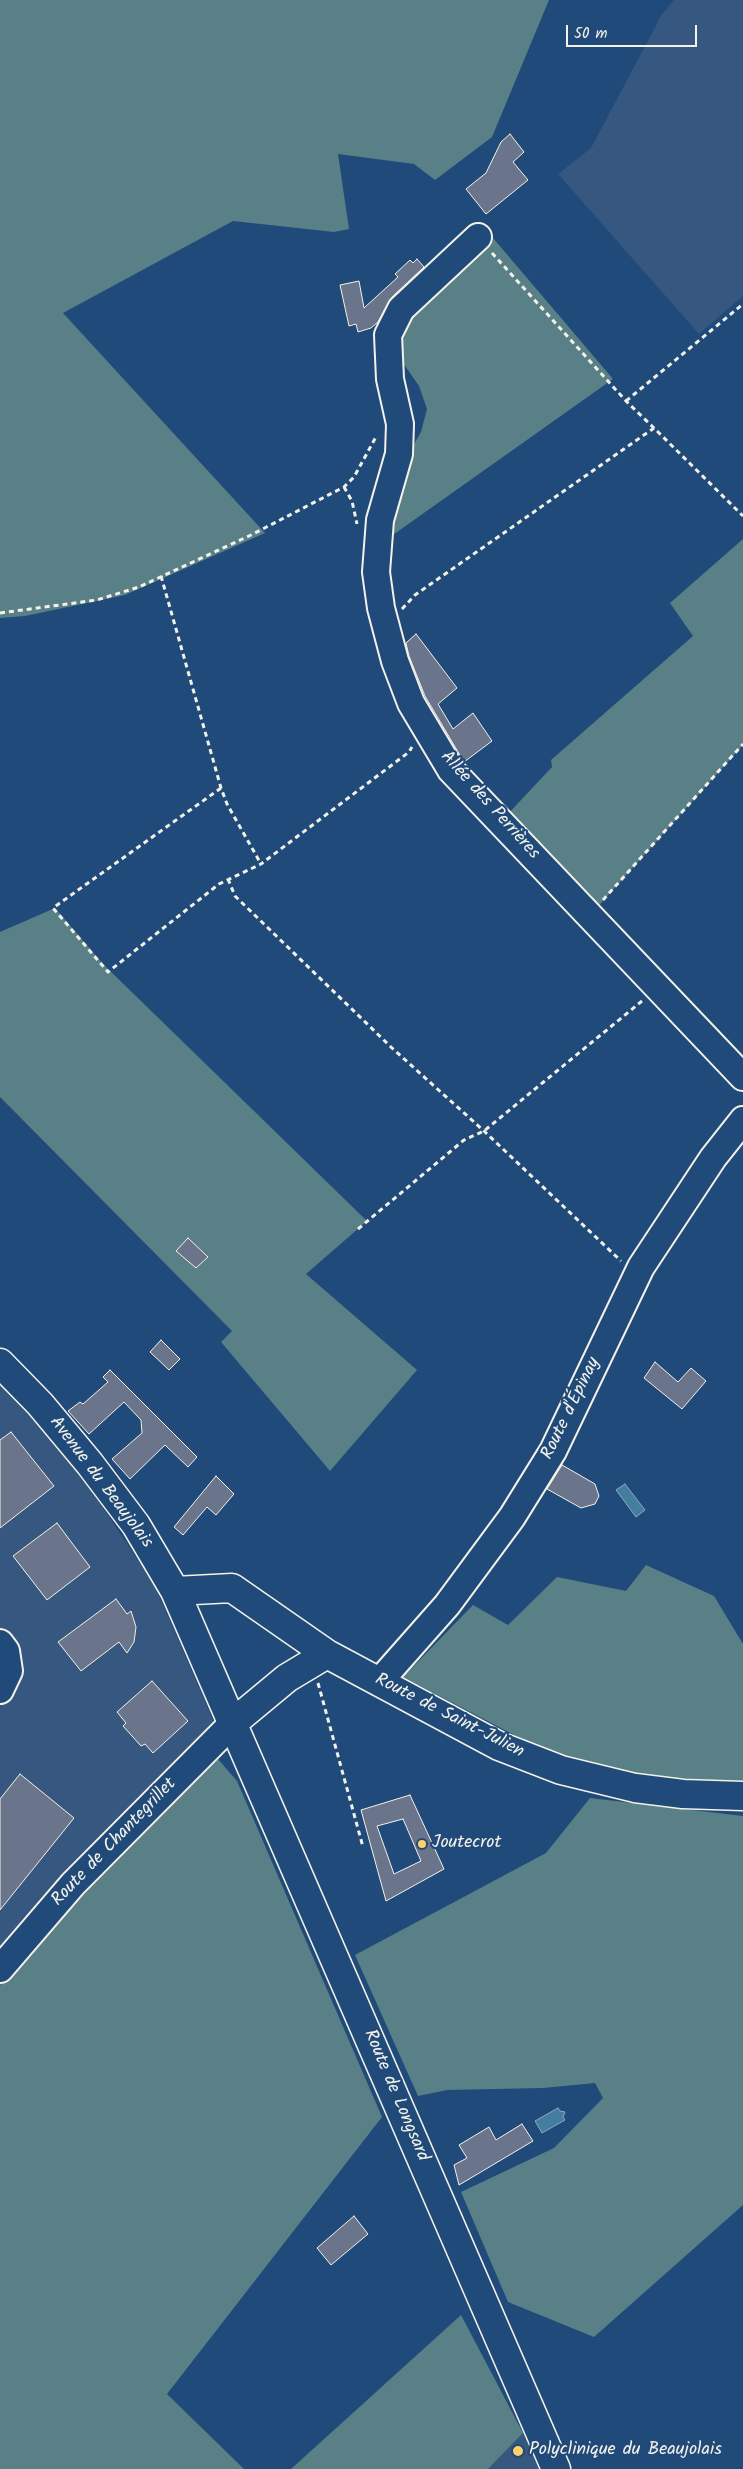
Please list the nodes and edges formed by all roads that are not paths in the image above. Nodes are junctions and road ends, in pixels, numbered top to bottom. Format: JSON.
{"nodes":[{"id":1,"x":478,"y":237,"type":"road end"},
{"id":2,"x":743,"y":1077,"type":"edge"},
{"id":3,"x":743,"y":1120,"type":"edge"},
{"id":4,"x":0,"y":1363,"type":"edge"},
{"id":5,"x":175,"y":1591,"type":"junction"},
{"id":6,"x":0,"y":1643,"type":"edge"},
{"id":7,"x":320,"y":1659,"type":"junction"},
{"id":8,"x":379,"y":1682,"type":"junction"},
{"id":9,"x":0,"y":1690,"type":"edge"},
{"id":10,"x":234,"y":1722,"type":"junction"},
{"id":11,"x":743,"y":1796,"type":"edge"},
{"id":12,"x":0,"y":1969,"type":"edge"},
{"id":13,"x":556,"y":2469,"type":"edge"}],
"edges":[{"from":1,"to":2,"type":"street","name":"Allée des Perrières"},
{"from":3,"to":8,"type":"street","name":"Route d'Épinay"},
{"from":4,"to":5,"type":"main road","name":"Avenue du Beaujolais"},
{"from":5,"to":7,"type":"main road","name":"Route de Saint-Julien"},
{"from":5,"to":10,"type":"main road","name":"Avenue du Beaujolais"},
{"from":6,"to":9,"type":"street"},
{"from":7,"to":8,"type":"main road","name":"Route de Saint-Julien"},
{"from":7,"to":10,"type":"main road"},
{"from":8,"to":11,"type":"main road","name":"Route de Saint-Julien"},
{"from":10,"to":12,"type":"street","name":"Route de Chantegrillet"},
{"from":10,"to":13,"type":"main road","name":"Route de Longsard"}]}
